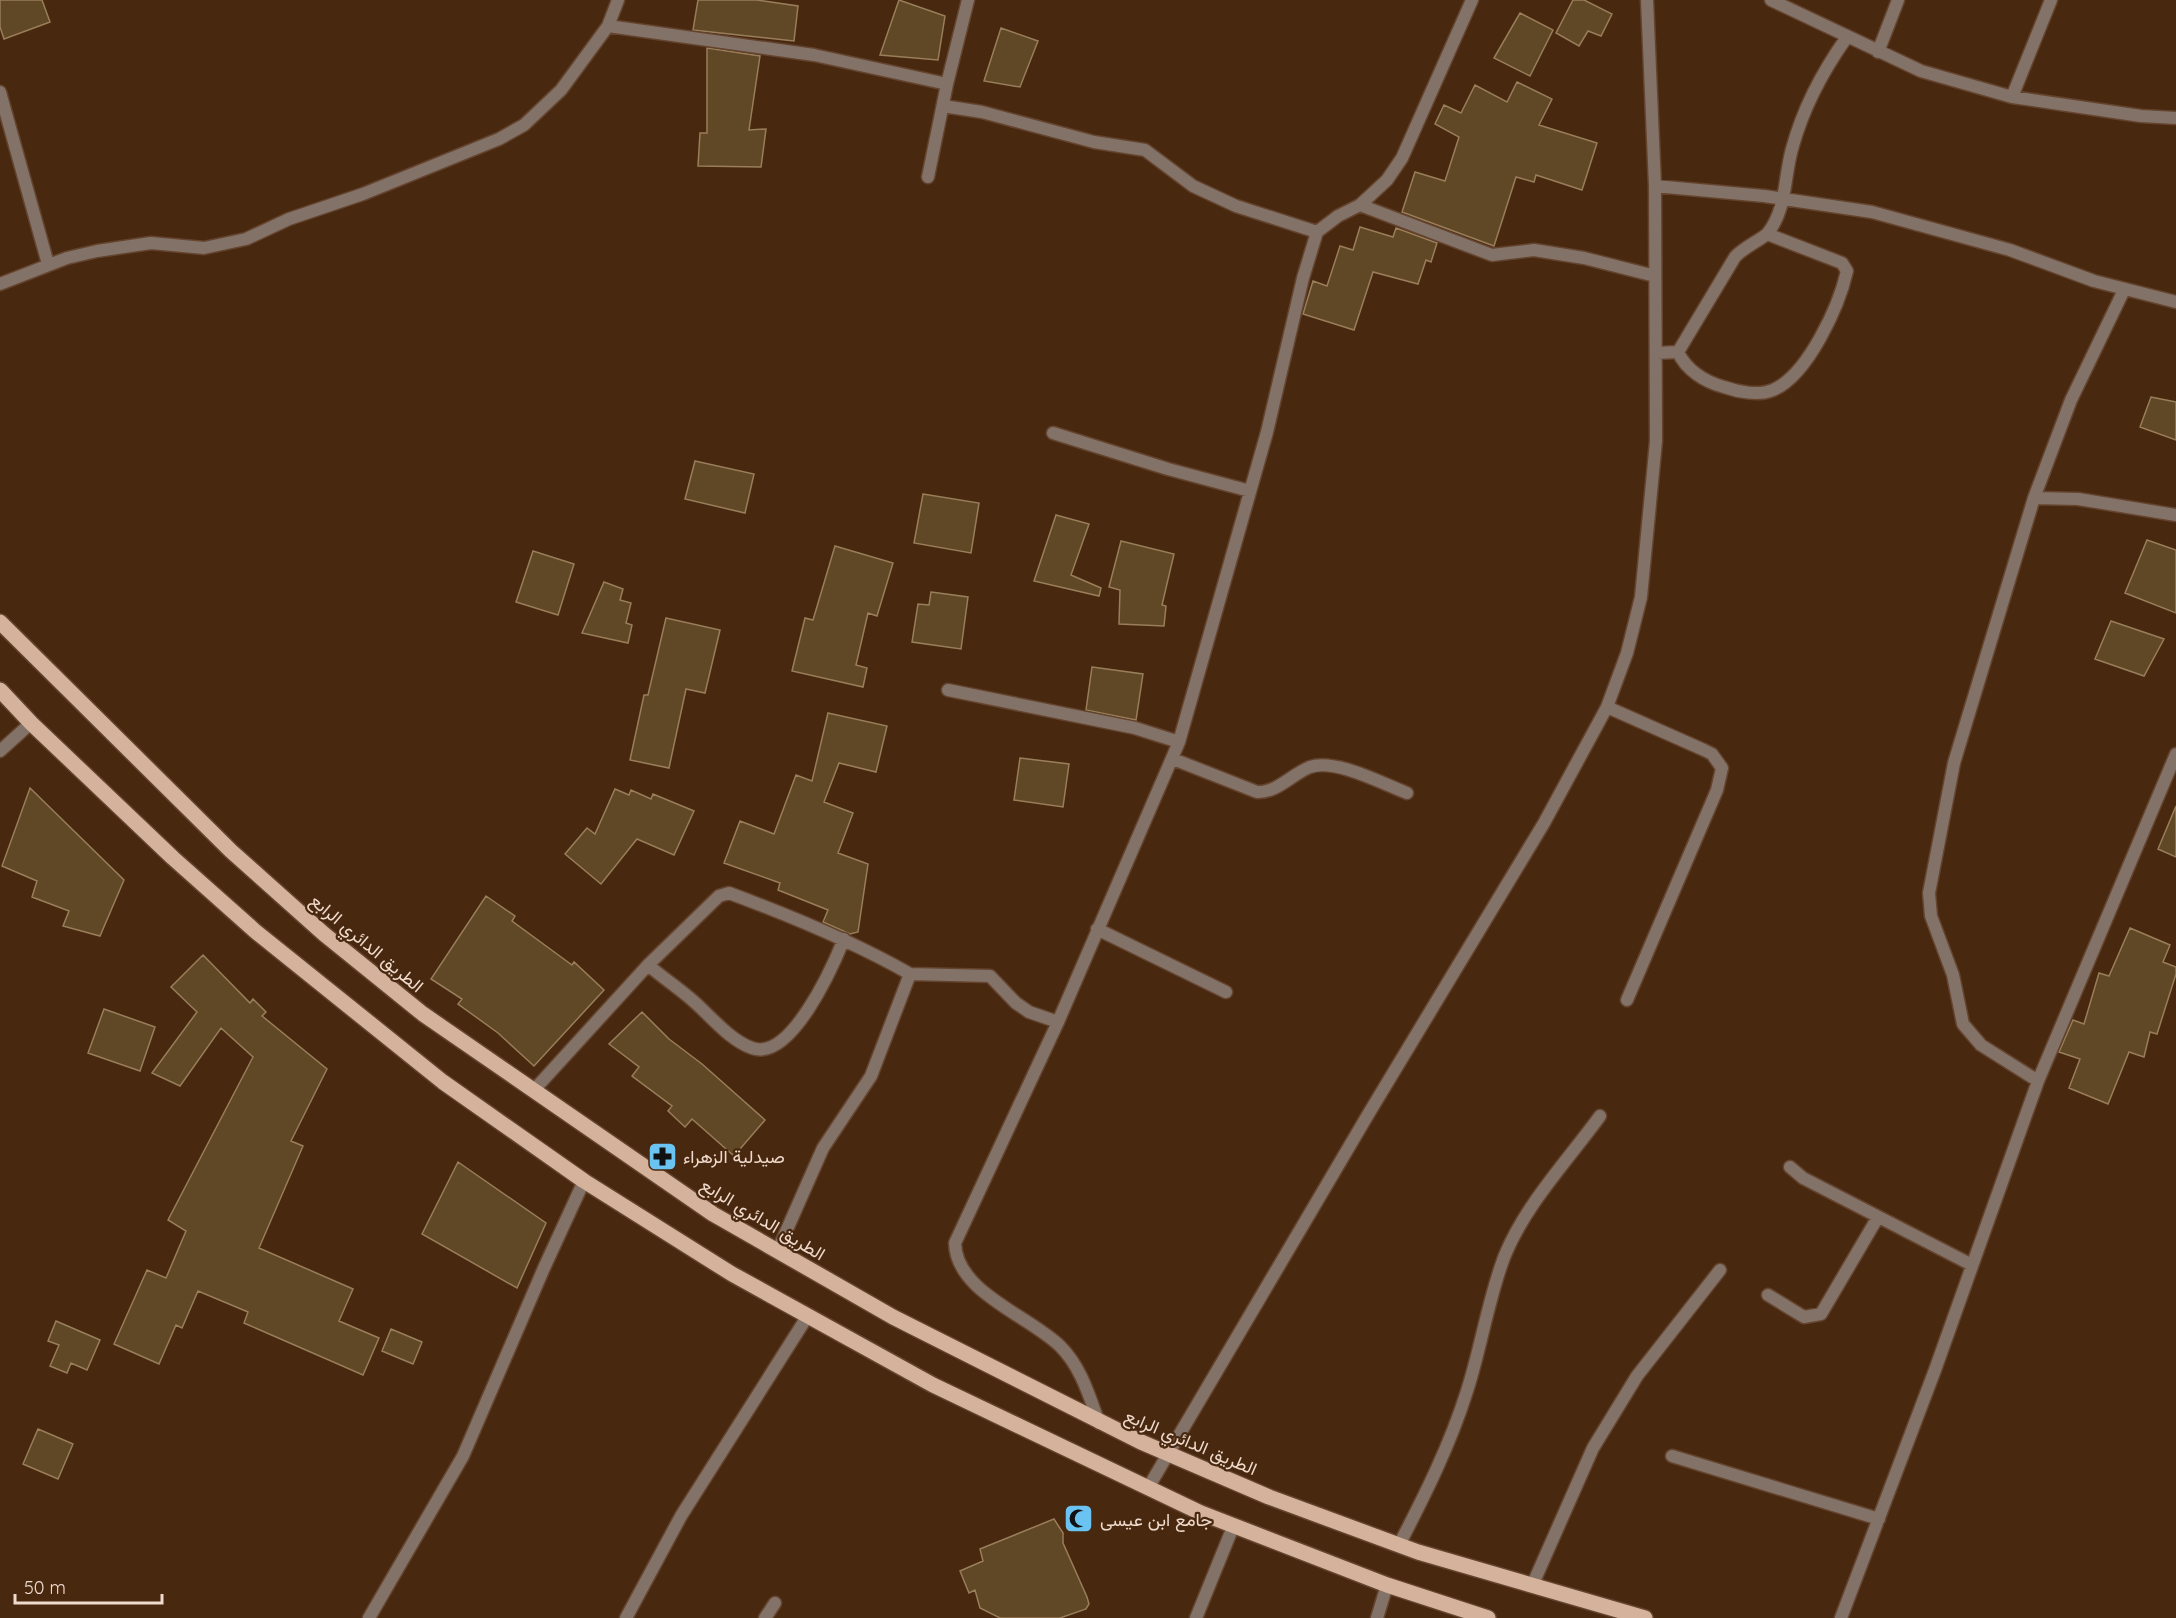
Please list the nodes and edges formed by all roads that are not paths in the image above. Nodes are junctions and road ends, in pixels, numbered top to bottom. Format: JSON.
{"nodes":[{"id":1,"x":618,"y":0,"type":"edge"},
{"id":2,"x":968,"y":0,"type":"edge"},
{"id":3,"x":1472,"y":0,"type":"edge"},
{"id":4,"x":1647,"y":0,"type":"edge"},
{"id":5,"x":1771,"y":0,"type":"edge"},
{"id":6,"x":1898,"y":0,"type":"edge"},
{"id":7,"x":2051,"y":0,"type":"edge"},
{"id":8,"x":608,"y":26,"type":"junction"},
{"id":9,"x":1846,"y":38,"type":"junction"},
{"id":10,"x":1878,"y":52,"type":"junction"},
{"id":11,"x":947,"y":84,"type":"junction"},
{"id":12,"x":0,"y":92,"type":"edge"},
{"id":13,"x":2012,"y":97,"type":"junction"},
{"id":14,"x":943,"y":106,"type":"junction"},
{"id":15,"x":2176,"y":118,"type":"edge"},
{"id":16,"x":928,"y":177,"type":"dead end"},
{"id":17,"x":1655,"y":186,"type":"junction"},
{"id":18,"x":1784,"y":198,"type":"junction"},
{"id":19,"x":1360,"y":205,"type":"junction"},
{"id":20,"x":1317,"y":232,"type":"junction"},
{"id":21,"x":1767,"y":234,"type":"junction"},
{"id":22,"x":48,"y":264,"type":"junction"},
{"id":23,"x":1655,"y":276,"type":"junction"},
{"id":24,"x":0,"y":284,"type":"edge"},
{"id":25,"x":2124,"y":290,"type":"junction"},
{"id":26,"x":2176,"y":302,"type":"edge"},
{"id":27,"x":1678,"y":352,"type":"junction"},
{"id":28,"x":1656,"y":353,"type":"junction"},
{"id":29,"x":1053,"y":433,"type":"dead end"},
{"id":30,"x":1251,"y":491,"type":"junction"},
{"id":31,"x":2034,"y":498,"type":"junction"},
{"id":32,"x":2176,"y":515,"type":"edge"},
{"id":33,"x":2,"y":629,"type":"edge"},
{"id":34,"x":0,"y":690,"type":"edge"},
{"id":35,"x":948,"y":690,"type":"dead end"},
{"id":36,"x":1607,"y":707,"type":"junction"},
{"id":37,"x":31,"y":723,"type":"junction"},
{"id":38,"x":1179,"y":742,"type":"junction"},
{"id":39,"x":0,"y":752,"type":"edge"},
{"id":40,"x":2176,"y":754,"type":"edge"},
{"id":41,"x":1173,"y":759,"type":"junction"},
{"id":42,"x":1407,"y":793,"type":"dead end"},
{"id":43,"x":1097,"y":929,"type":"junction"},
{"id":44,"x":844,"y":939,"type":"junction"},
{"id":45,"x":648,"y":965,"type":"junction"},
{"id":46,"x":910,"y":974,"type":"junction"},
{"id":47,"x":1226,"y":992,"type":"dead end"},
{"id":48,"x":1627,"y":1000,"type":"dead end"},
{"id":49,"x":1058,"y":1022,"type":"junction"},
{"id":50,"x":2038,"y":1082,"type":"junction"},
{"id":51,"x":534,"y":1090,"type":"junction"},
{"id":52,"x":1600,"y":1116,"type":"dead end"},
{"id":53,"x":1790,"y":1167,"type":"dead end"},
{"id":54,"x":584,"y":1181,"type":"junction"},
{"id":55,"x":1878,"y":1217,"type":"junction"},
{"id":56,"x":777,"y":1252,"type":"junction"},
{"id":57,"x":1972,"y":1264,"type":"junction"},
{"id":58,"x":1720,"y":1270,"type":"dead end"},
{"id":59,"x":1768,"y":1295,"type":"dead end"},
{"id":60,"x":807,"y":1317,"type":"junction"},
{"id":61,"x":1099,"y":1423,"type":"junction"},
{"id":62,"x":1170,"y":1454,"type":"junction"},
{"id":63,"x":1671,"y":1456,"type":"dead end"},
{"id":64,"x":1148,"y":1488,"type":"junction"},
{"id":65,"x":1879,"y":1519,"type":"junction"},
{"id":66,"x":1233,"y":1527,"type":"junction"},
{"id":67,"x":1399,"y":1545,"type":"junction"},
{"id":68,"x":1388,"y":1585,"type":"junction"},
{"id":69,"x":1532,"y":1586,"type":"junction"},
{"id":70,"x":775,"y":1603,"type":"dead end"},
{"id":71,"x":369,"y":1618,"type":"edge"},
{"id":72,"x":626,"y":1618,"type":"edge"},
{"id":73,"x":765,"y":1618,"type":"edge"},
{"id":74,"x":1196,"y":1618,"type":"edge"},
{"id":75,"x":1377,"y":1618,"type":"edge"},
{"id":76,"x":1488,"y":1618,"type":"edge"},
{"id":77,"x":1645,"y":1618,"type":"edge"},
{"id":78,"x":1841,"y":1618,"type":"edge"}],
"edges":[{"from":1,"to":8,"type":"street"},
{"from":2,"to":11,"type":"street"},
{"from":3,"to":19,"type":"street"},
{"from":4,"to":17,"type":"street"},
{"from":5,"to":9,"type":"street"},
{"from":6,"to":10,"type":"street"},
{"from":7,"to":13,"type":"street"},
{"from":8,"to":11,"type":"street"},
{"from":8,"to":22,"type":"street"},
{"from":9,"to":10,"type":"street"},
{"from":9,"to":18,"type":"street"},
{"from":10,"to":13,"type":"street"},
{"from":11,"to":14,"type":"street"},
{"from":12,"to":22,"type":"street"},
{"from":13,"to":15,"type":"street"},
{"from":14,"to":16,"type":"street"},
{"from":14,"to":20,"type":"street"},
{"from":17,"to":18,"type":"street"},
{"from":17,"to":23,"type":"street"},
{"from":18,"to":21,"type":"street"},
{"from":18,"to":25,"type":"street"},
{"from":19,"to":20,"type":"street"},
{"from":19,"to":23,"type":"street"},
{"from":20,"to":30,"type":"street"},
{"from":21,"to":27,"type":"street"},
{"from":21,"to":27,"type":"street"},
{"from":22,"to":24,"type":"street"},
{"from":23,"to":28,"type":"street"},
{"from":25,"to":26,"type":"street"},
{"from":25,"to":31,"type":"street"},
{"from":27,"to":28,"type":"street"},
{"from":28,"to":36,"type":"street"},
{"from":29,"to":30,"type":"street"},
{"from":30,"to":38,"type":"street"},
{"from":31,"to":32,"type":"street"},
{"from":31,"to":50,"type":"street"},
{"from":33,"to":51,"type":"main road","name":"الطريق الدائري الرابع"},
{"from":34,"to":37,"type":"main road"},
{"from":35,"to":38,"type":"street"},
{"from":36,"to":48,"type":"street"},
{"from":36,"to":62,"type":"street"},
{"from":37,"to":39,"type":"street"},
{"from":37,"to":54,"type":"main road"},
{"from":38,"to":41,"type":"street"},
{"from":40,"to":50,"type":"street"},
{"from":41,"to":42,"type":"street"},
{"from":41,"to":43,"type":"street"},
{"from":43,"to":47,"type":"street"},
{"from":43,"to":49,"type":"street"},
{"from":44,"to":45,"type":"street"},
{"from":44,"to":45,"type":"street"},
{"from":44,"to":46,"type":"street"},
{"from":45,"to":51,"type":"street"},
{"from":46,"to":49,"type":"street"},
{"from":46,"to":56,"type":"street"},
{"from":49,"to":61,"type":"street"},
{"from":50,"to":57,"type":"street"},
{"from":51,"to":56,"type":"main road","name":"الطريق الدائري الرابع"},
{"from":52,"to":67,"type":"street"},
{"from":53,"to":55,"type":"street"},
{"from":54,"to":60,"type":"main road"},
{"from":54,"to":71,"type":"street"},
{"from":55,"to":57,"type":"street"},
{"from":55,"to":59,"type":"street"},
{"from":56,"to":61,"type":"main road","name":"الطريق الدائري الرابع"},
{"from":57,"to":65,"type":"street"},
{"from":58,"to":69,"type":"street"},
{"from":60,"to":64,"type":"main road"},
{"from":60,"to":72,"type":"street"},
{"from":61,"to":62,"type":"main road","name":"الطريق الدائري الرابع"},
{"from":62,"to":64,"type":"street"},
{"from":62,"to":67,"type":"main road","name":"الطريق الدائري الرابع"},
{"from":63,"to":65,"type":"street"},
{"from":64,"to":66,"type":"main road"},
{"from":65,"to":78,"type":"street"},
{"from":66,"to":68,"type":"main road"},
{"from":66,"to":74,"type":"street"},
{"from":67,"to":69,"type":"main road","name":"الطريق الدائري الرابع"},
{"from":68,"to":75,"type":"street"},
{"from":68,"to":76,"type":"main road"},
{"from":69,"to":77,"type":"main road","name":"الطريق الدائري الرابع"},
{"from":70,"to":73,"type":"street"}]}
